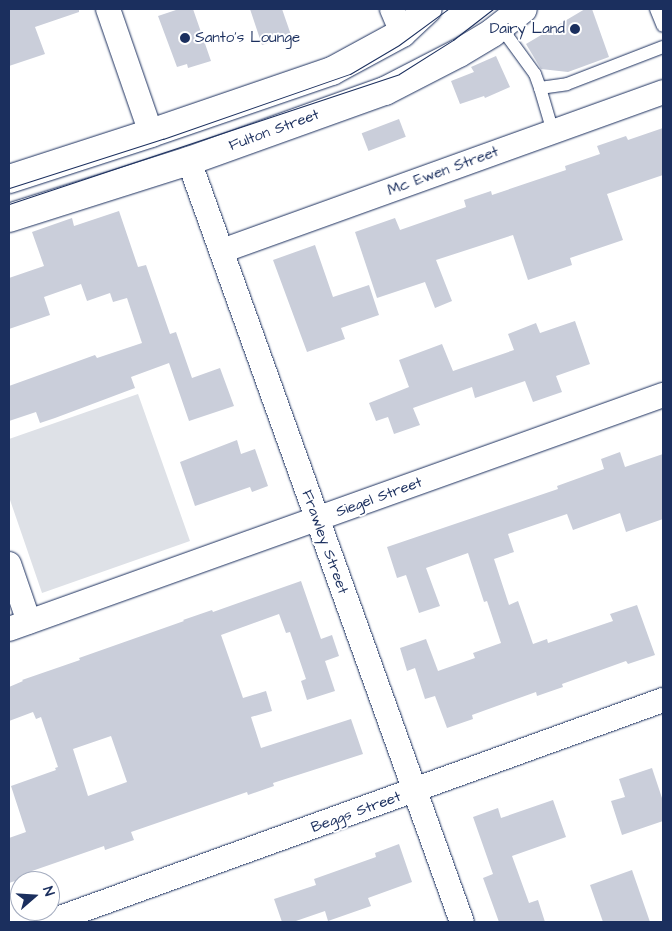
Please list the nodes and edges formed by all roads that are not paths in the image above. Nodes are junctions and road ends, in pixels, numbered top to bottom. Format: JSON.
{"nodes":[{"id":1,"x":108,"y":9,"type":"edge"},
{"id":2,"x":428,"y":9,"type":"edge"},
{"id":3,"x":523,"y":9,"type":"edge"},
{"id":4,"x":656,"y":9,"type":"edge"},
{"id":5,"x":397,"y":21,"type":"edge"},
{"id":6,"x":500,"y":26,"type":"junction"},
{"id":7,"x":663,"y":26,"type":"edge"},
{"id":8,"x":663,"y":47,"type":"edge"},
{"id":9,"x":540,"y":88,"type":"junction"},
{"id":10,"x":663,"y":92,"type":"edge"},
{"id":11,"x":553,"y":132,"type":"junction"},
{"id":12,"x":151,"y":134,"type":"junction"},
{"id":13,"x":188,"y":161,"type":"junction"},
{"id":14,"x":9,"y":179,"type":"edge"},
{"id":15,"x":9,"y":218,"type":"edge"},
{"id":16,"x":222,"y":251,"type":"junction"},
{"id":17,"x":663,"y":395,"type":"edge"},
{"id":18,"x":318,"y":519,"type":"junction"},
{"id":19,"x":9,"y":564,"type":"edge"},
{"id":20,"x":19,"y":625,"type":"edge"},
{"id":21,"x":663,"y":700,"type":"edge"},
{"id":22,"x":414,"y":791,"type":"junction"},
{"id":23,"x":49,"y":922,"type":"edge"},
{"id":24,"x":462,"y":922,"type":"edge"}],
"edges":[{"from":1,"to":12,"type":"street"},
{"from":2,"to":5,"type":"main road"},
{"from":3,"to":6,"type":"main road","name":"Fulton Street"},
{"from":4,"to":7,"type":"lane"},
{"from":5,"to":12,"type":"main road"},
{"from":6,"to":9,"type":"lane"},
{"from":6,"to":13,"type":"main road","name":"Fulton Street"},
{"from":8,"to":9,"type":"lane"},
{"from":9,"to":11,"type":"lane"},
{"from":10,"to":11,"type":"street","name":"Mc Ewen Street"},
{"from":11,"to":16,"type":"street","name":"Mc Ewen Street"},
{"from":12,"to":14,"type":"main road"},
{"from":13,"to":15,"type":"main road","name":"Fulton Street"},
{"from":13,"to":16,"type":"street","name":"Frawley Street"},
{"from":16,"to":18,"type":"street","name":"Frawley Street"},
{"from":17,"to":18,"type":"street","name":"Siegel Street"},
{"from":18,"to":20,"type":"street","name":"Siegel Street"},
{"from":18,"to":22,"type":"street","name":"Frawley Street"},
{"from":19,"to":20,"type":"street"},
{"from":21,"to":22,"type":"street","name":"Beggs Street"},
{"from":22,"to":23,"type":"street","name":"Beggs Street"},
{"from":22,"to":24,"type":"street","name":"Frawley Street"}]}
